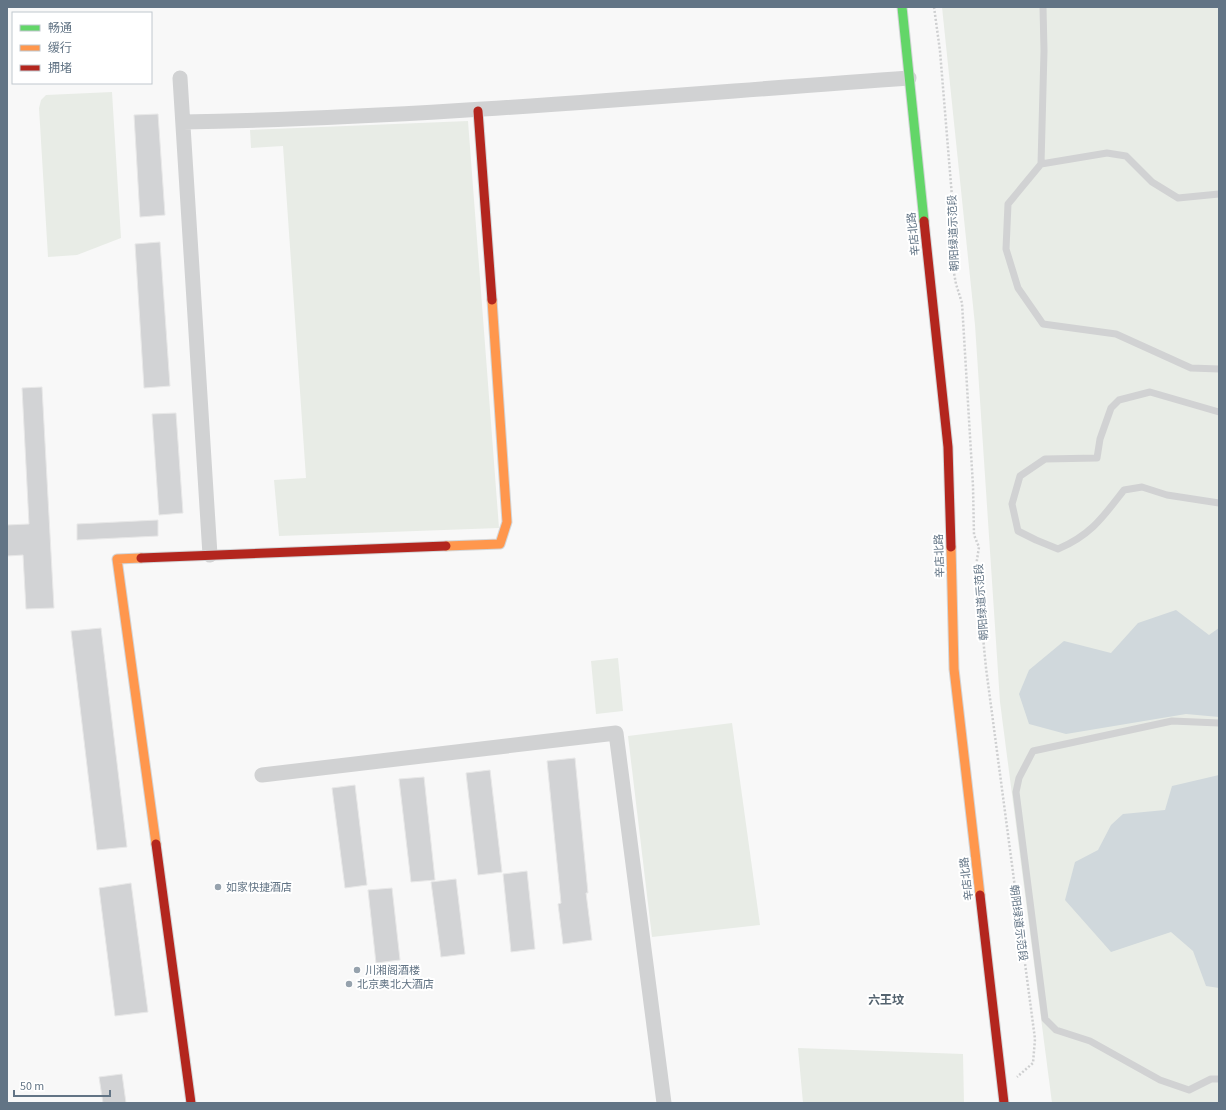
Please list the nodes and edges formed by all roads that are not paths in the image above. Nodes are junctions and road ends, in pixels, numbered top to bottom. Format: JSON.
{"nodes":[{"id":1,"x":902,"y":7,"type":"edge"},
{"id":2,"x":1043,"y":7,"type":"edge"},
{"id":3,"x":180,"y":78,"type":"dead end"},
{"id":4,"x":909,"y":78,"type":"junction"},
{"id":5,"x":478,"y":111,"type":"junction"},
{"id":6,"x":183,"y":122,"type":"junction"},
{"id":7,"x":1041,"y":164,"type":"junction"},
{"id":8,"x":1219,"y":194,"type":"edge"},
{"id":9,"x":1219,"y":369,"type":"edge"},
{"id":10,"x":1219,"y":412,"type":"edge"},
{"id":11,"x":1219,"y":503,"type":"edge"},
{"id":12,"x":210,"y":555,"type":"junction"},
{"id":13,"x":1219,"y":723,"type":"edge"},
{"id":14,"x":262,"y":775,"type":"dead end"},
{"id":15,"x":1219,"y":1079,"type":"edge"},
{"id":16,"x":191,"y":1103,"type":"edge"},
{"id":17,"x":664,"y":1103,"type":"edge"},
{"id":18,"x":1004,"y":1103,"type":"edge"}],
"edges":[{"from":1,"to":4,"type":"street","name":"辛店北路"},
{"from":2,"to":7,"type":"lane"},
{"from":3,"to":6,"type":"street"},
{"from":4,"to":5,"type":"street"},
{"from":4,"to":18,"type":"street","name":"辛店北路"},
{"from":5,"to":6,"type":"street"},
{"from":5,"to":12,"type":"street"},
{"from":6,"to":12,"type":"street"},
{"from":7,"to":8,"type":"lane"},
{"from":7,"to":9,"type":"lane"},
{"from":10,"to":11,"type":"lane"},
{"from":12,"to":16,"type":"street"},
{"from":13,"to":15,"type":"lane"},
{"from":14,"to":17,"type":"street"}]}
